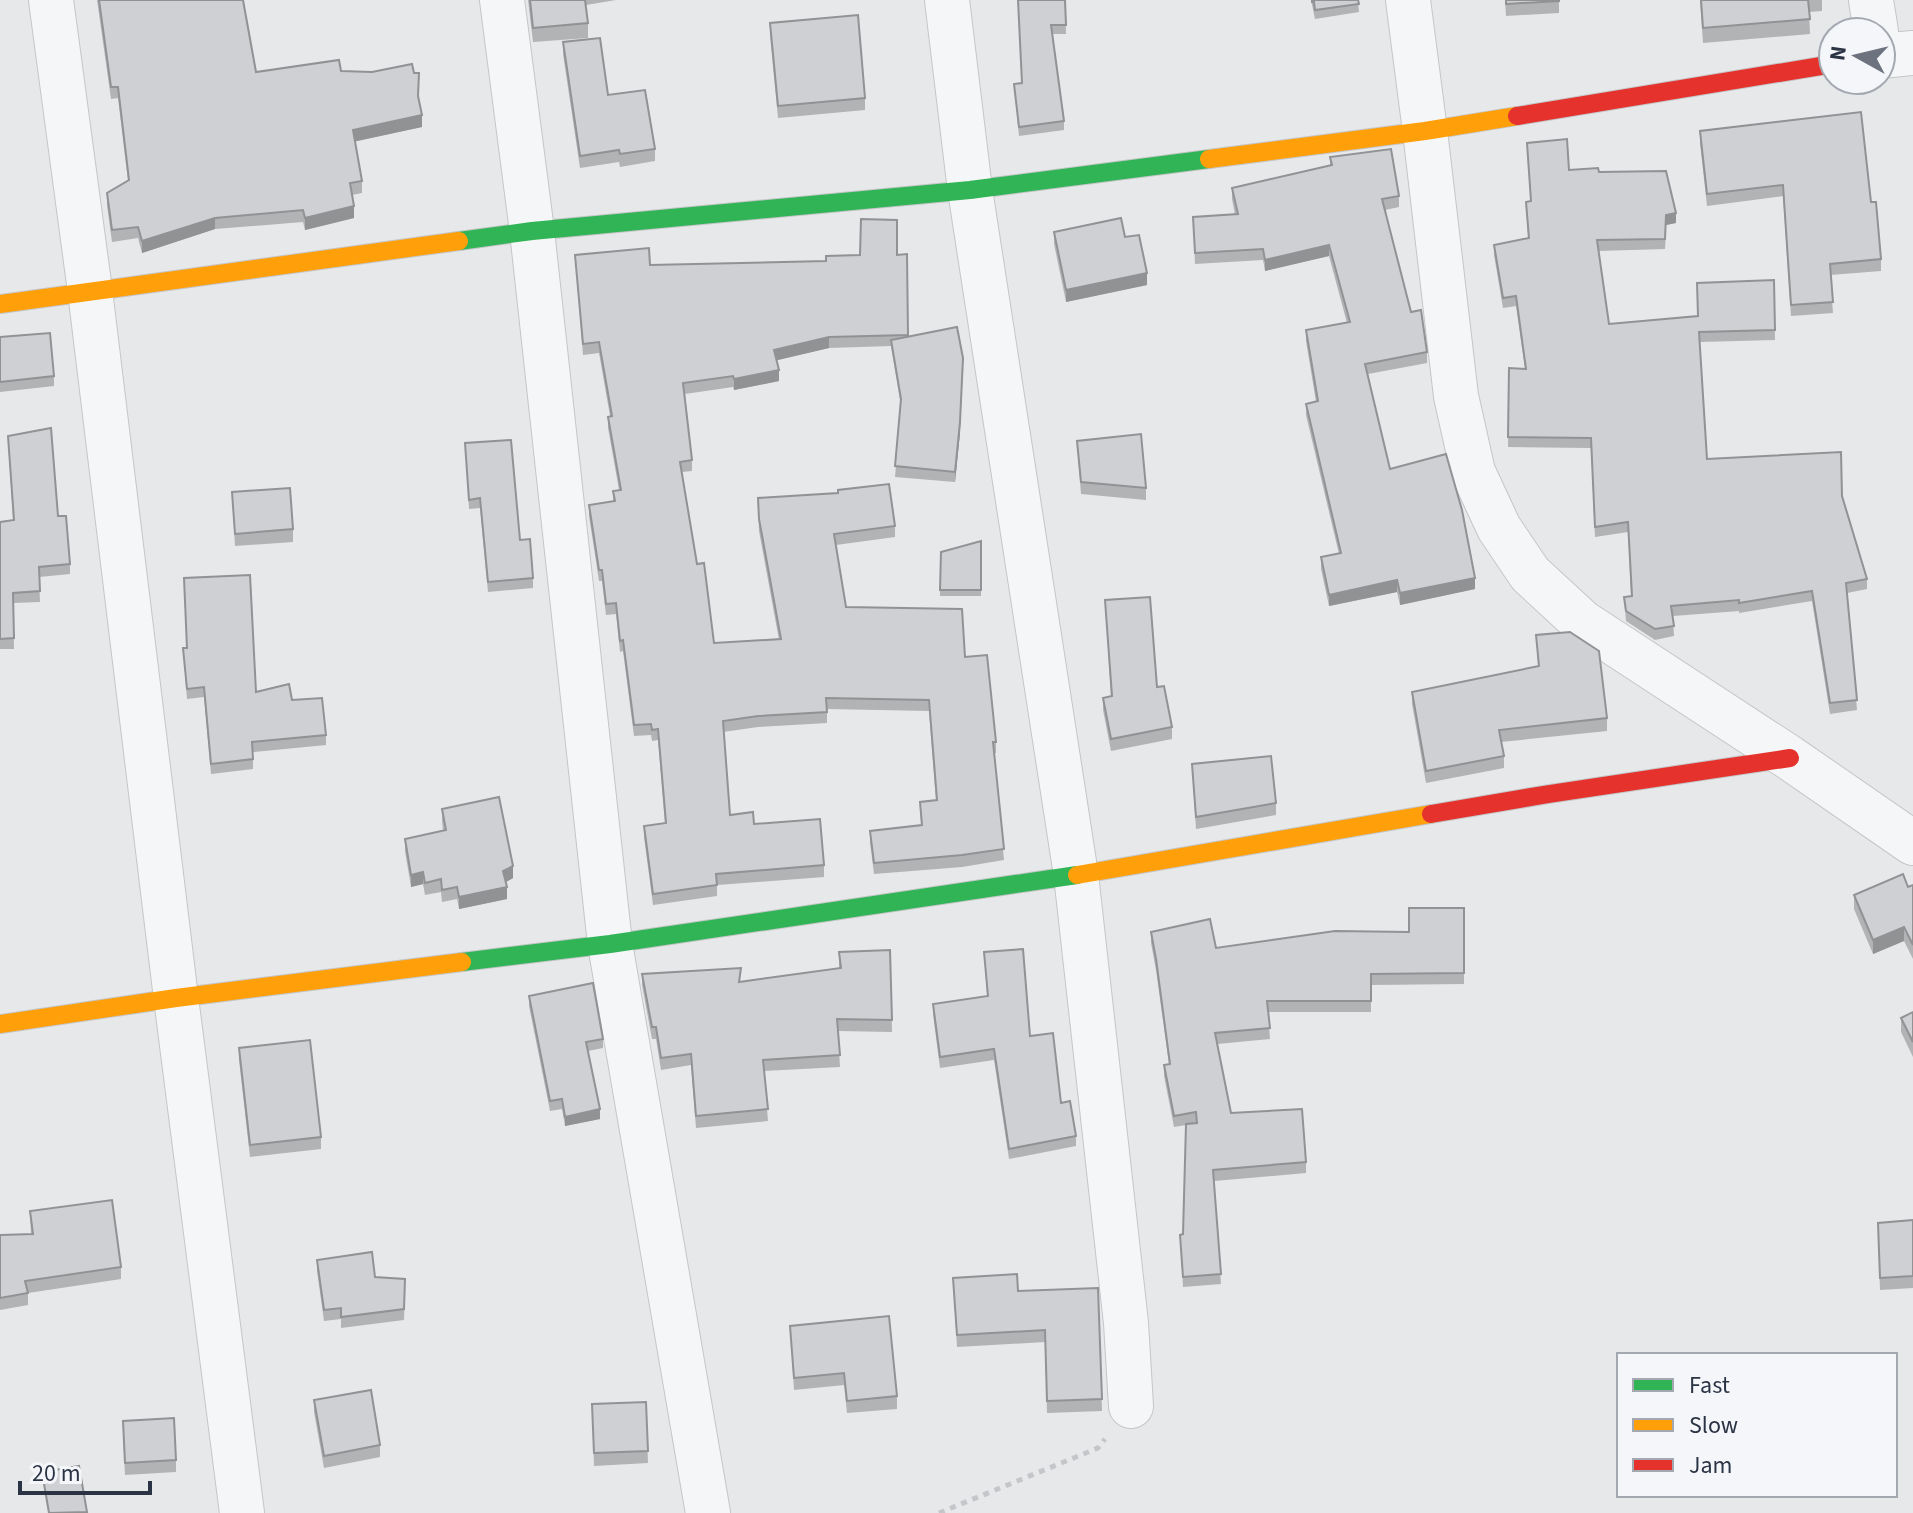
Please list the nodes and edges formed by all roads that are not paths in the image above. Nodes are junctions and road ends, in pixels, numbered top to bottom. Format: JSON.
{"nodes":[{"id":1,"x":51,"y":0,"type":"edge"},
{"id":2,"x":502,"y":0,"type":"edge"},
{"id":3,"x":947,"y":0,"type":"edge"},
{"id":4,"x":1408,"y":0,"type":"edge"},
{"id":5,"x":1817,"y":67,"type":"edge"},
{"id":6,"x":1425,"y":131,"type":"junction"},
{"id":7,"x":970,"y":190,"type":"junction"},
{"id":8,"x":532,"y":231,"type":"junction"},
{"id":9,"x":90,"y":291,"type":"junction"},
{"id":10,"x":0,"y":304,"type":"edge"},
{"id":11,"x":1790,"y":758,"type":"junction"},
{"id":12,"x":1913,"y":843,"type":"edge"},
{"id":13,"x":1076,"y":875,"type":"junction"},
{"id":14,"x":610,"y":944,"type":"junction"},
{"id":15,"x":176,"y":998,"type":"junction"},
{"id":16,"x":0,"y":1024,"type":"edge"},
{"id":17,"x":1131,"y":1406,"type":"road end"},
{"id":18,"x":242,"y":1513,"type":"edge"},
{"id":19,"x":708,"y":1513,"type":"edge"}],
"edges":[{"from":1,"to":9,"type":"street"},
{"from":2,"to":8,"type":"street"},
{"from":3,"to":7,"type":"street"},
{"from":4,"to":6,"type":"street"},
{"from":5,"to":6,"type":"street"},
{"from":6,"to":7,"type":"street"},
{"from":6,"to":11,"type":"street"},
{"from":7,"to":8,"type":"street"},
{"from":7,"to":13,"type":"street"},
{"from":8,"to":9,"type":"street"},
{"from":8,"to":14,"type":"street"},
{"from":9,"to":10,"type":"street"},
{"from":9,"to":15,"type":"street"},
{"from":11,"to":12,"type":"street"},
{"from":11,"to":13,"type":"street"},
{"from":13,"to":14,"type":"street"},
{"from":13,"to":17,"type":"street"},
{"from":14,"to":15,"type":"street"},
{"from":14,"to":19,"type":"street"},
{"from":15,"to":16,"type":"street"},
{"from":15,"to":18,"type":"street"}]}
